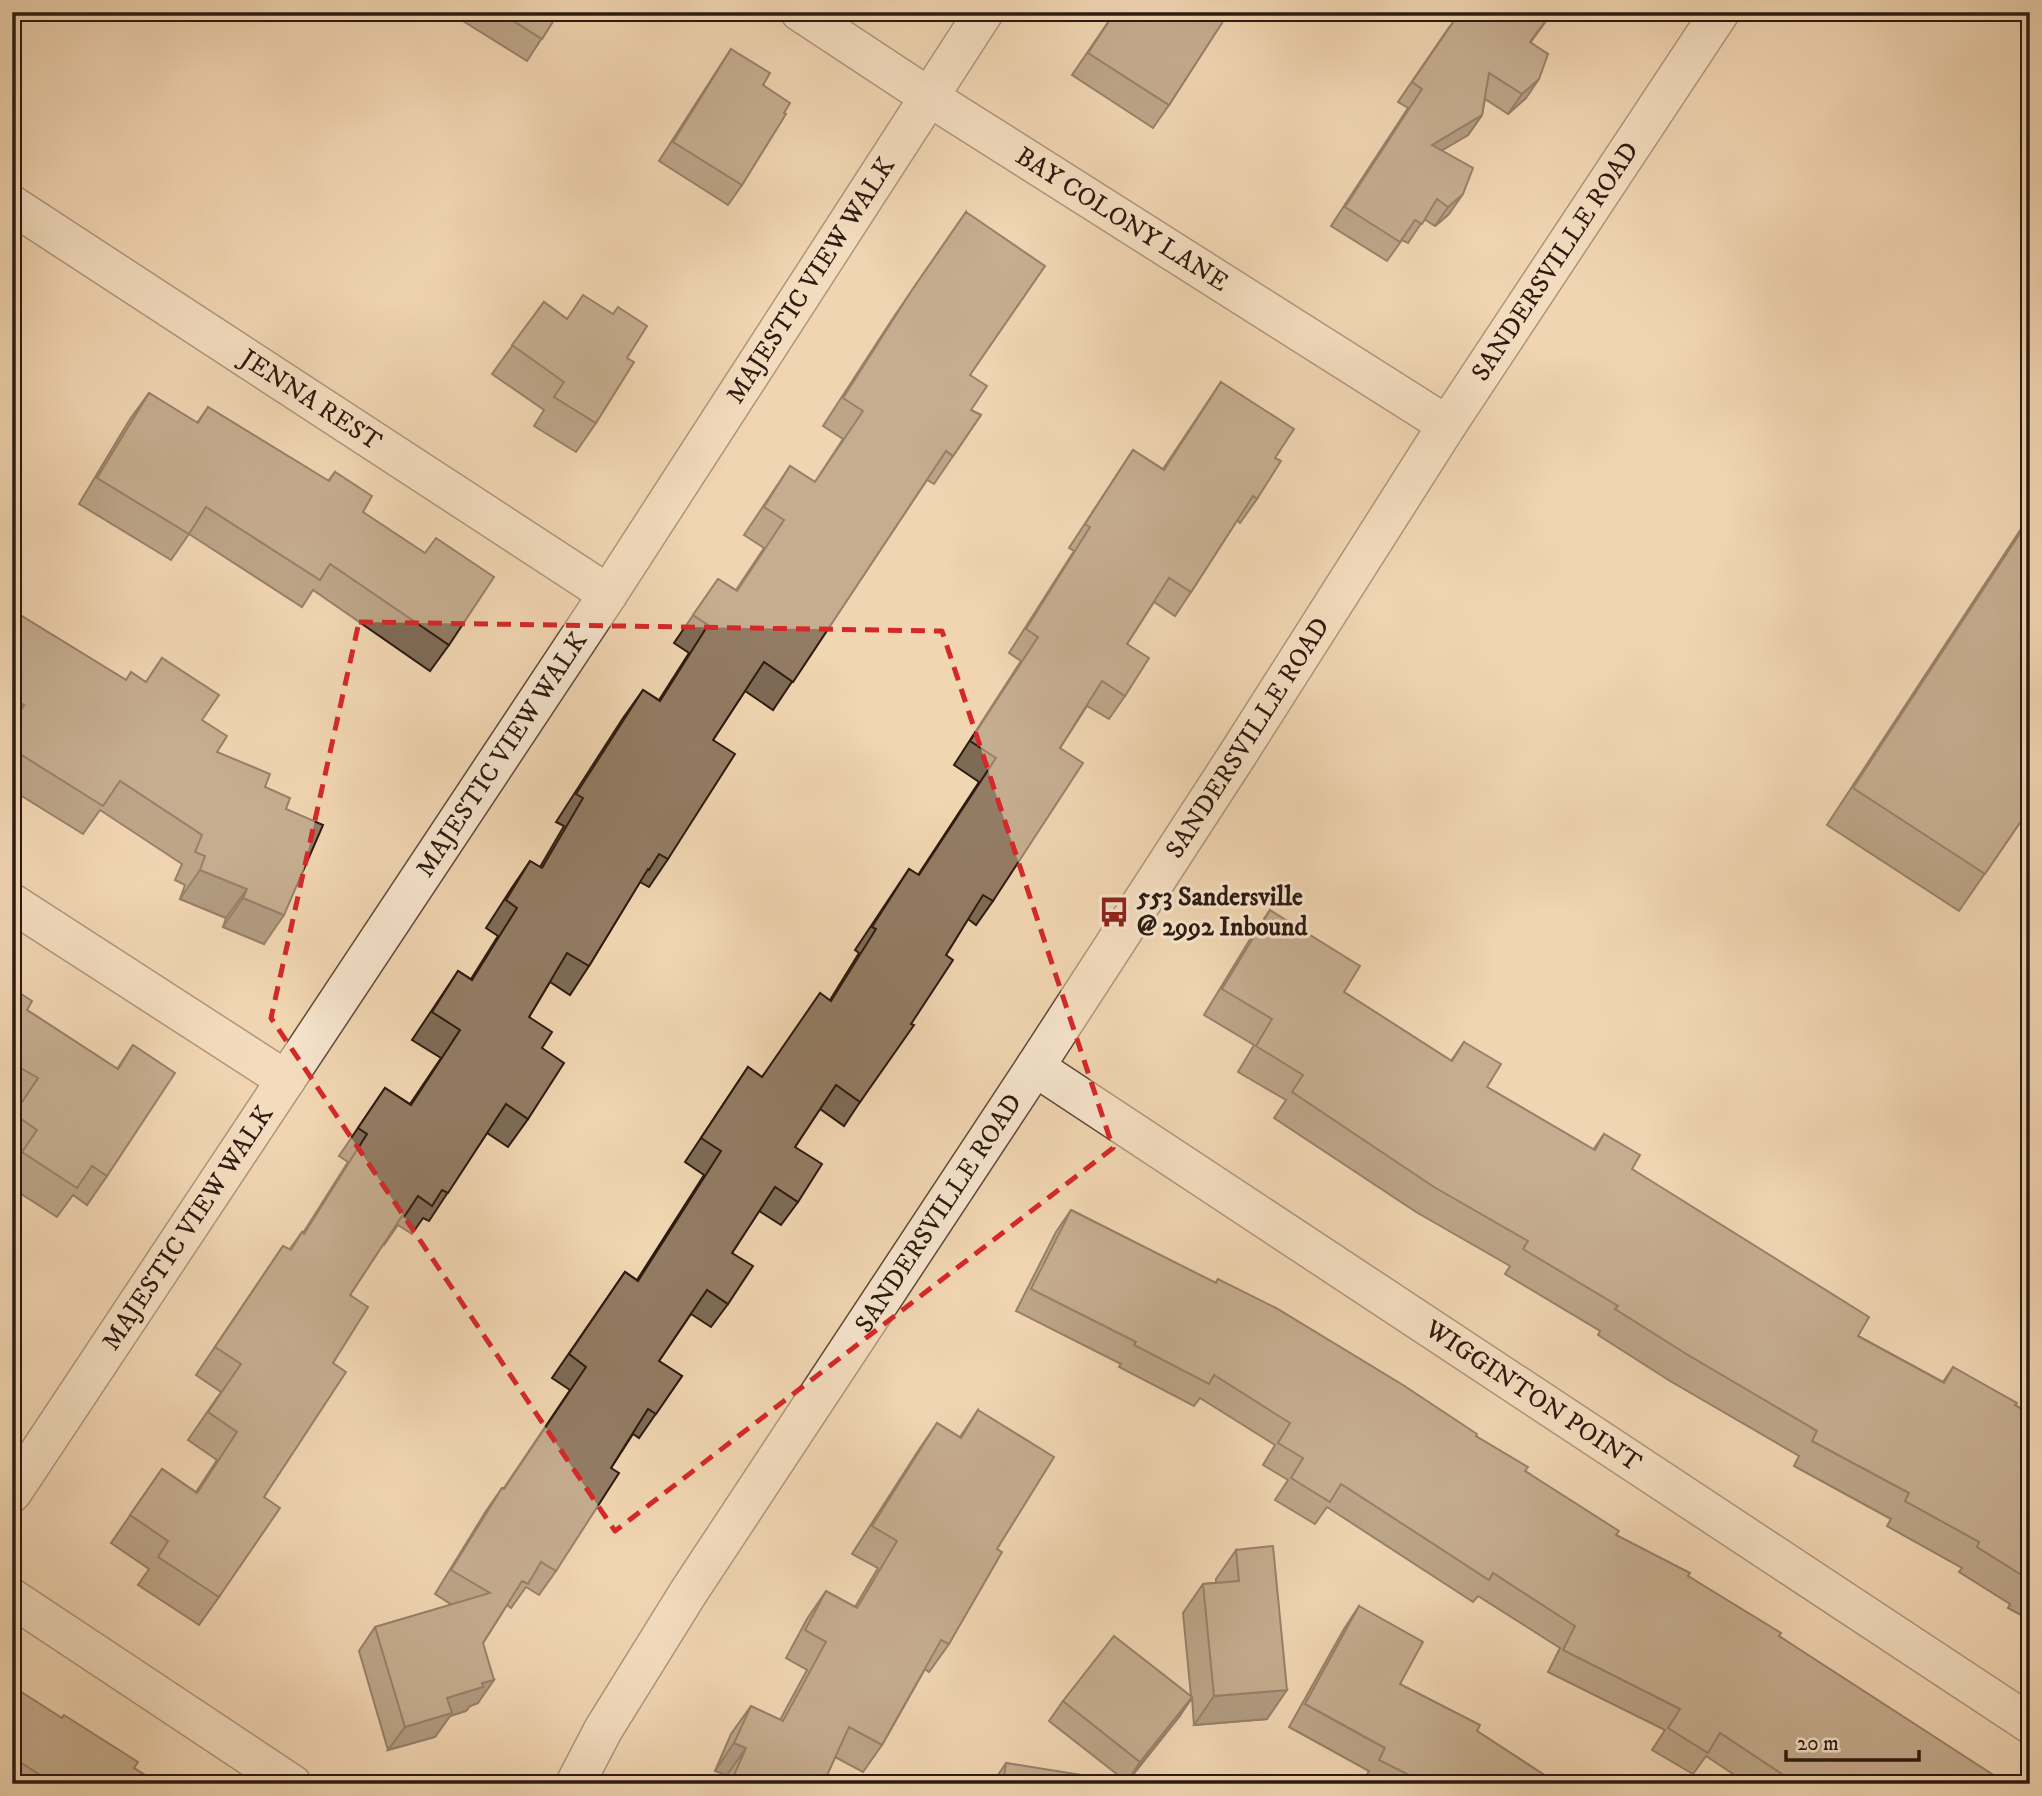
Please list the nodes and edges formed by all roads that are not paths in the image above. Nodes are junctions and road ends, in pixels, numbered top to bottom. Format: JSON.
{"nodes":[{"id":1,"x":800,"y":12,"type":"edge"},
{"id":2,"x":984,"y":12,"type":"edge"},
{"id":3,"x":1720,"y":12,"type":"edge"},
{"id":4,"x":929,"y":97,"type":"junction"},
{"id":5,"x":12,"y":205,"type":"edge"},
{"id":6,"x":1447,"y":425,"type":"junction"},
{"id":7,"x":608,"y":594,"type":"junction"},
{"id":8,"x":12,"y":903,"type":"edge"},
{"id":9,"x":1035,"y":1067,"type":"junction"},
{"id":10,"x":286,"y":1080,"type":"junction"},
{"id":11,"x":12,"y":1493,"type":"edge"},
{"id":12,"x":12,"y":1598,"type":"edge"},
{"id":13,"x":2030,"y":1724,"type":"edge"},
{"id":14,"x":292,"y":1784,"type":"edge"},
{"id":15,"x":575,"y":1784,"type":"edge"}],
"edges":[{"from":1,"to":4,"type":"street","name":"BAY COLONY LANE"},
{"from":2,"to":4,"type":"street","name":"MAJESTIC VIEW WALK"},
{"from":3,"to":6,"type":"street","name":"SANDERSVILLE ROAD"},
{"from":4,"to":6,"type":"street","name":"BAY COLONY LANE"},
{"from":4,"to":7,"type":"street","name":"MAJESTIC VIEW WALK"},
{"from":5,"to":7,"type":"street","name":"JENNA REST"},
{"from":6,"to":9,"type":"street","name":"SANDERSVILLE ROAD"},
{"from":7,"to":10,"type":"street","name":"MAJESTIC VIEW WALK"},
{"from":8,"to":10,"type":"street"},
{"from":9,"to":13,"type":"street","name":"WIGGINTON POINT"},
{"from":9,"to":15,"type":"street","name":"SANDERSVILLE ROAD"},
{"from":10,"to":11,"type":"street","name":"MAJESTIC VIEW WALK"},
{"from":12,"to":14,"type":"street"}]}
